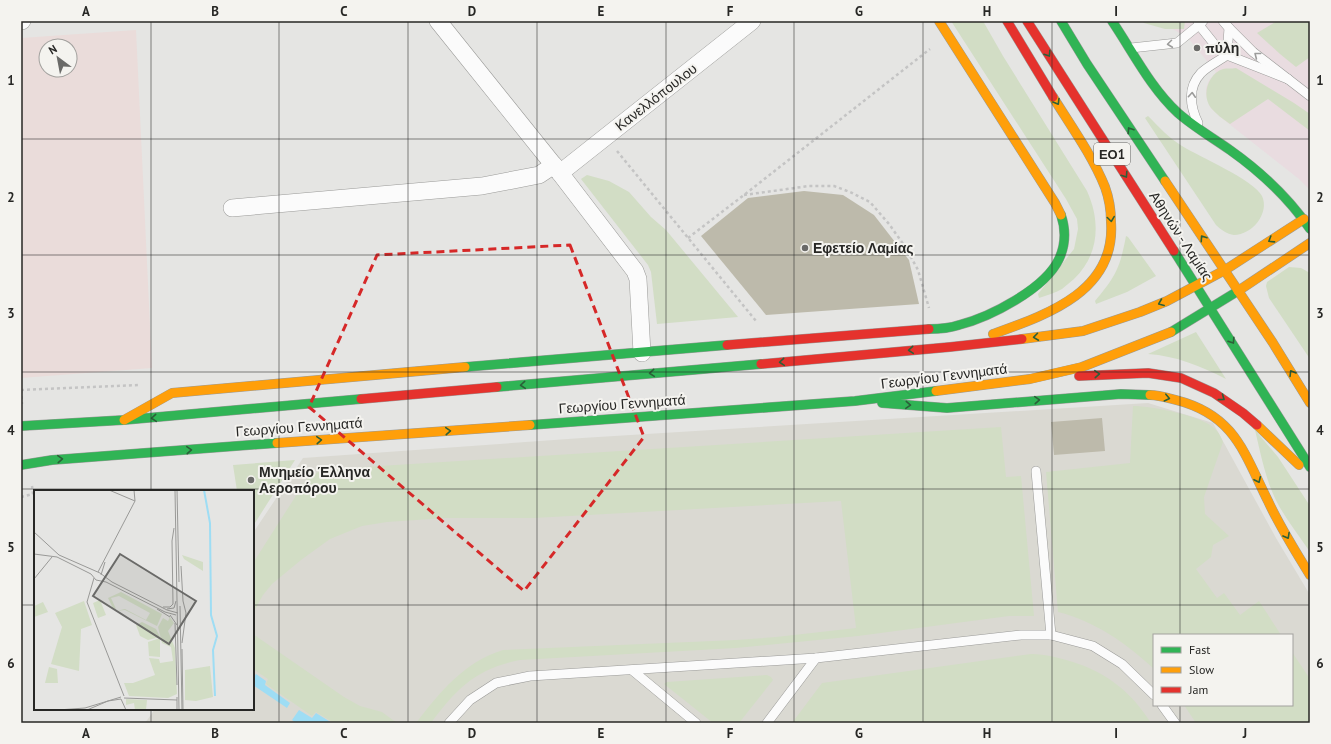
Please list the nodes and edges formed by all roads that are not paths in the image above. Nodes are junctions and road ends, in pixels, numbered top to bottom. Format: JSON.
{"nodes":[{"id":1,"x":438,"y":21,"type":"edge"},
{"id":2,"x":752,"y":21,"type":"edge"},
{"id":3,"x":939,"y":21,"type":"edge"},
{"id":4,"x":1007,"y":21,"type":"edge"},
{"id":5,"x":1027,"y":21,"type":"edge"},
{"id":6,"x":1061,"y":21,"type":"edge"},
{"id":7,"x":1112,"y":21,"type":"edge"},
{"id":8,"x":1200,"y":22,"type":"edge"},
{"id":9,"x":1226,"y":25,"type":"edge"},
{"id":10,"x":1130,"y":48,"type":"junction"},
{"id":11,"x":1228,"y":55,"type":"junction"},
{"id":12,"x":1288,"y":79,"type":"junction"},
{"id":13,"x":1310,"y":96,"type":"edge"},
{"id":14,"x":1202,"y":131,"type":"junction"},
{"id":15,"x":557,"y":170,"type":"junction"},
{"id":16,"x":232,"y":208,"type":"dead end"},
{"id":17,"x":1304,"y":218,"type":"junction"},
{"id":18,"x":1310,"y":229,"type":"edge"},
{"id":19,"x":1310,"y":243,"type":"edge"},
{"id":20,"x":1225,"y":270,"type":"junction"},
{"id":21,"x":1196,"y":286,"type":"junction"},
{"id":22,"x":1238,"y":291,"type":"junction"},
{"id":23,"x":1210,"y":308,"type":"junction"},
{"id":24,"x":950,"y":347,"type":"junction"},
{"id":25,"x":642,"y":353,"type":"junction"},
{"id":26,"x":1030,"y":379,"type":"junction"},
{"id":27,"x":855,"y":401,"type":"junction"},
{"id":28,"x":1310,"y":403,"type":"edge"},
{"id":29,"x":124,"y":420,"type":"junction"},
{"id":30,"x":21,"y":426,"type":"edge"},
{"id":31,"x":21,"y":465,"type":"edge"},
{"id":32,"x":1310,"y":467,"type":"edge"},
{"id":33,"x":1036,"y":471,"type":"dead end"},
{"id":34,"x":1310,"y":475,"type":"edge"},
{"id":35,"x":1310,"y":575,"type":"edge"},
{"id":36,"x":1051,"y":635,"type":"junction"},
{"id":37,"x":816,"y":658,"type":"junction"},
{"id":38,"x":632,"y":670,"type":"junction"},
{"id":39,"x":1153,"y":694,"type":"edge"},
{"id":40,"x":1163,"y":706,"type":"edge"},
{"id":41,"x":449,"y":723,"type":"edge"},
{"id":42,"x":696,"y":723,"type":"edge"},
{"id":43,"x":767,"y":723,"type":"edge"},
{"id":44,"x":1175,"y":723,"type":"edge"}],
"edges":[{"from":1,"to":15,"type":"street"},
{"from":2,"to":15,"type":"street","name":"Κανελλόπουλου"},
{"from":3,"to":25,"type":"main road"},
{"from":4,"to":24,"type":"main road","one_way":true},
{"from":5,"to":21,"type":"main road","name":"Αθηνών - Λαμίας","number":"ΕΟ1","one_way":true},
{"from":20,"to":6,"type":"main road","name":"Αθηνών - Λαμίας","number":"ΕΟ1","one_way":true},
{"from":7,"to":10,"type":"main road"},
{"from":8,"to":10,"type":"lane","one_way":true},
{"from":8,"to":11,"type":"lane"},
{"from":9,"to":11,"type":"lane"},
{"from":12,"to":9,"type":"lane","one_way":true},
{"from":10,"to":14,"type":"main road"},
{"from":11,"to":12,"type":"lane"},
{"from":14,"to":11,"type":"lane","one_way":true},
{"from":12,"to":13,"type":"lane"},
{"from":14,"to":17,"type":"main road"},
{"from":15,"to":16,"type":"street","name":"Κανελλόπουλου"},
{"from":15,"to":25,"type":"street"},
{"from":17,"to":18,"type":"main road"},
{"from":17,"to":20,"type":"main road","name":"Γεωργίου Γεννηματά","one_way":true},
{"from":19,"to":22,"type":"main road","name":"Γεωργίου Γεννηματά"},
{"from":20,"to":21,"type":"main road","name":"Γεωργίου Γεννηματά"},
{"from":20,"to":22,"type":"main road","name":"Αθηνών - Λαμίας","number":"ΕΟ1"},
{"from":21,"to":23,"type":"main road","name":"Αθηνών - Λαμίας","number":"ΕΟ1"},
{"from":21,"to":24,"type":"main road","name":"Γεωργίου Γεννηματά","one_way":true},
{"from":22,"to":23,"type":"main road","name":"Γεωργίου Γεννηματά"},
{"from":28,"to":22,"type":"main road","name":"Αθηνών - Λαμίας","number":"ΕΟ1","one_way":true},
{"from":23,"to":26,"type":"main road","name":"Γεωργίου Γεννηματά"},
{"from":23,"to":32,"type":"main road","name":"Αθηνών - Λαμίας","number":"ΕΟ1","one_way":true},
{"from":24,"to":29,"type":"main road","name":"Γεωργίου Γεννηματά","one_way":true},
{"from":25,"to":29,"type":"main road"},
{"from":26,"to":27,"type":"main road","name":"Γεωργίου Γεννηματά"},
{"from":26,"to":34,"type":"main road","one_way":true},
{"from":31,"to":27,"type":"main road","name":"Γεωργίου Γεννηματά","one_way":true},
{"from":27,"to":35,"type":"main road","one_way":true},
{"from":29,"to":30,"type":"main road","name":"Γεωργίου Γεννηματά"},
{"from":33,"to":36,"type":"lane"},
{"from":36,"to":37,"type":"lane"},
{"from":36,"to":39,"type":"lane"},
{"from":37,"to":38,"type":"lane"},
{"from":37,"to":43,"type":"lane"},
{"from":38,"to":41,"type":"lane"},
{"from":38,"to":42,"type":"lane"},
{"from":40,"to":44,"type":"lane"}]}
